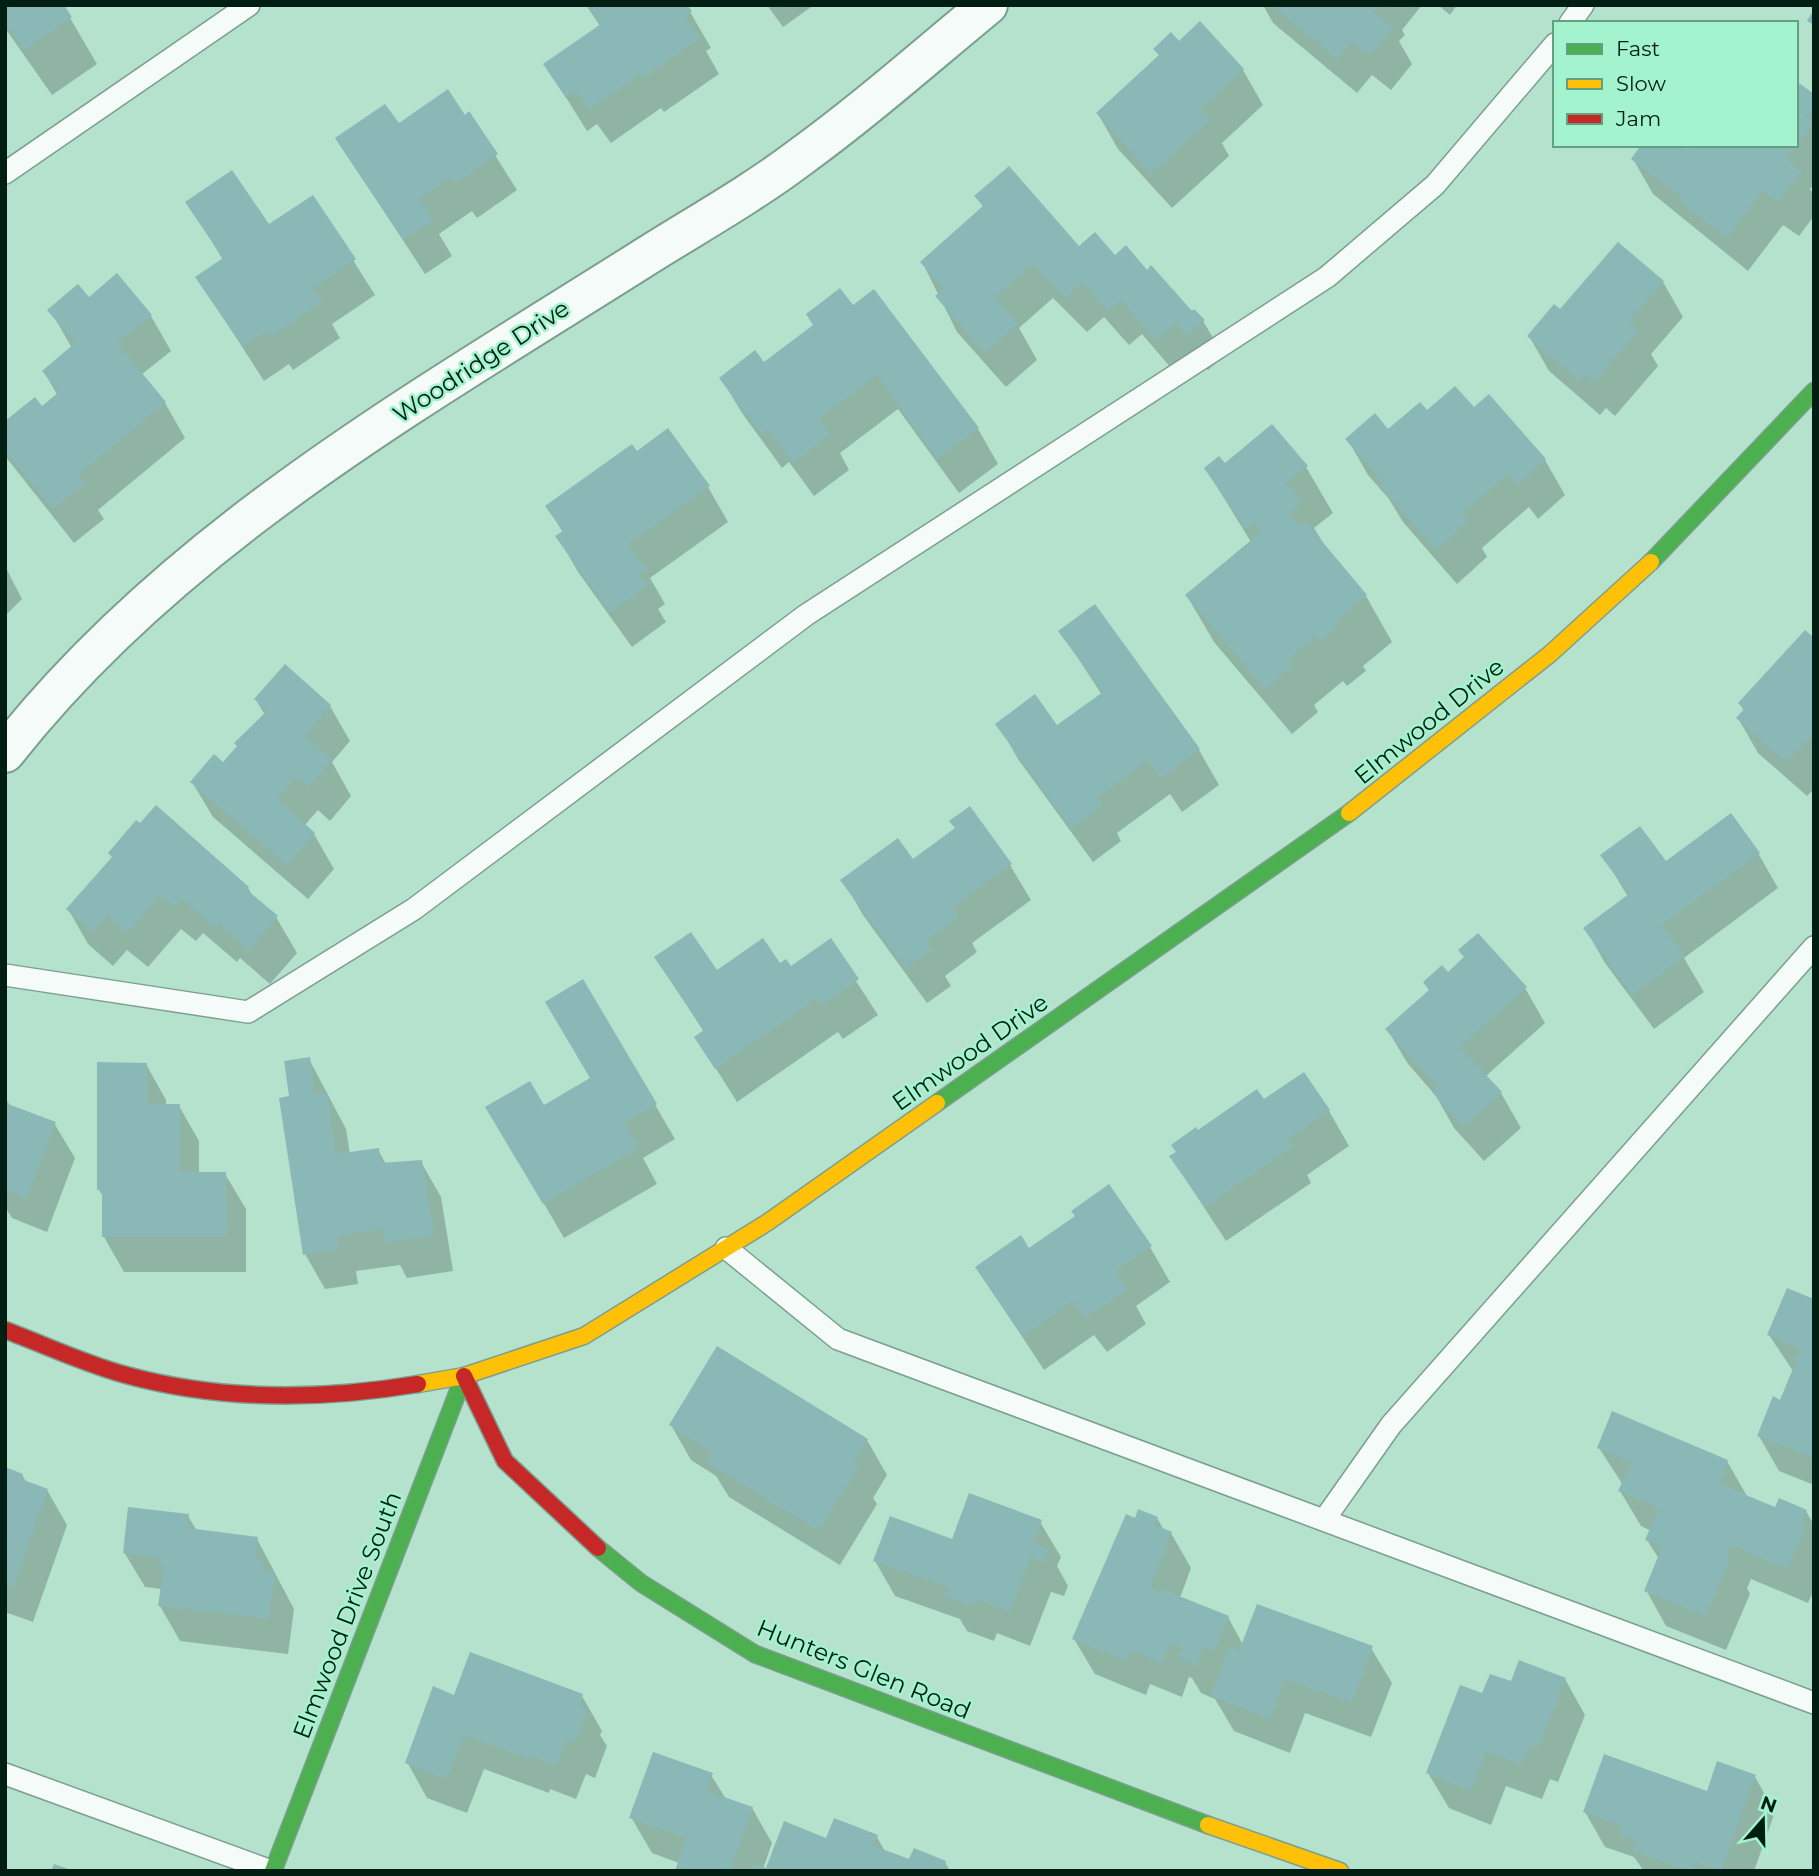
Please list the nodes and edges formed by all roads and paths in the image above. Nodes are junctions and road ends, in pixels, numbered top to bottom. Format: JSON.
{"nodes":[{"id":1,"x":249,"y":5,"type":"edge"},
{"id":2,"x":988,"y":5,"type":"edge"},
{"id":3,"x":1583,"y":5,"type":"edge"},
{"id":4,"x":1571,"y":21,"type":"edge"},
{"id":5,"x":1553,"y":46,"type":"edge"},
{"id":6,"x":5,"y":173,"type":"edge"},
{"id":7,"x":1814,"y":391,"type":"edge"},
{"id":8,"x":5,"y":753,"type":"edge"},
{"id":9,"x":1814,"y":947,"type":"edge"},
{"id":10,"x":5,"y":975,"type":"edge"},
{"id":11,"x":726,"y":1248,"type":"junction"},
{"id":12,"x":5,"y":1330,"type":"edge"},
{"id":13,"x":464,"y":1376,"type":"junction"},
{"id":14,"x":1324,"y":1520,"type":"junction"},
{"id":15,"x":1814,"y":1703,"type":"edge"},
{"id":16,"x":5,"y":1774,"type":"edge"},
{"id":17,"x":272,"y":1871,"type":"edge"},
{"id":18,"x":1340,"y":1871,"type":"edge"}],
"edges":[{"from":1,"to":6,"type":"lane"},
{"from":2,"to":8,"type":"street","name":"Woodridge Drive"},
{"from":3,"to":4,"type":"lane"},
{"from":5,"to":10,"type":"lane"},
{"from":7,"to":11,"type":"street","name":"Elmwood Drive"},
{"from":9,"to":14,"type":"lane"},
{"from":11,"to":13,"type":"street","name":"Elmwood Drive"},
{"from":11,"to":14,"type":"lane"},
{"from":12,"to":13,"type":"street","name":"Elmwood Drive"},
{"from":13,"to":17,"type":"street","name":"Elmwood Drive South"},
{"from":13,"to":18,"type":"street","name":"Hunters Glen Road"},
{"from":14,"to":15,"type":"lane"},
{"from":16,"to":17,"type":"lane"}]}
